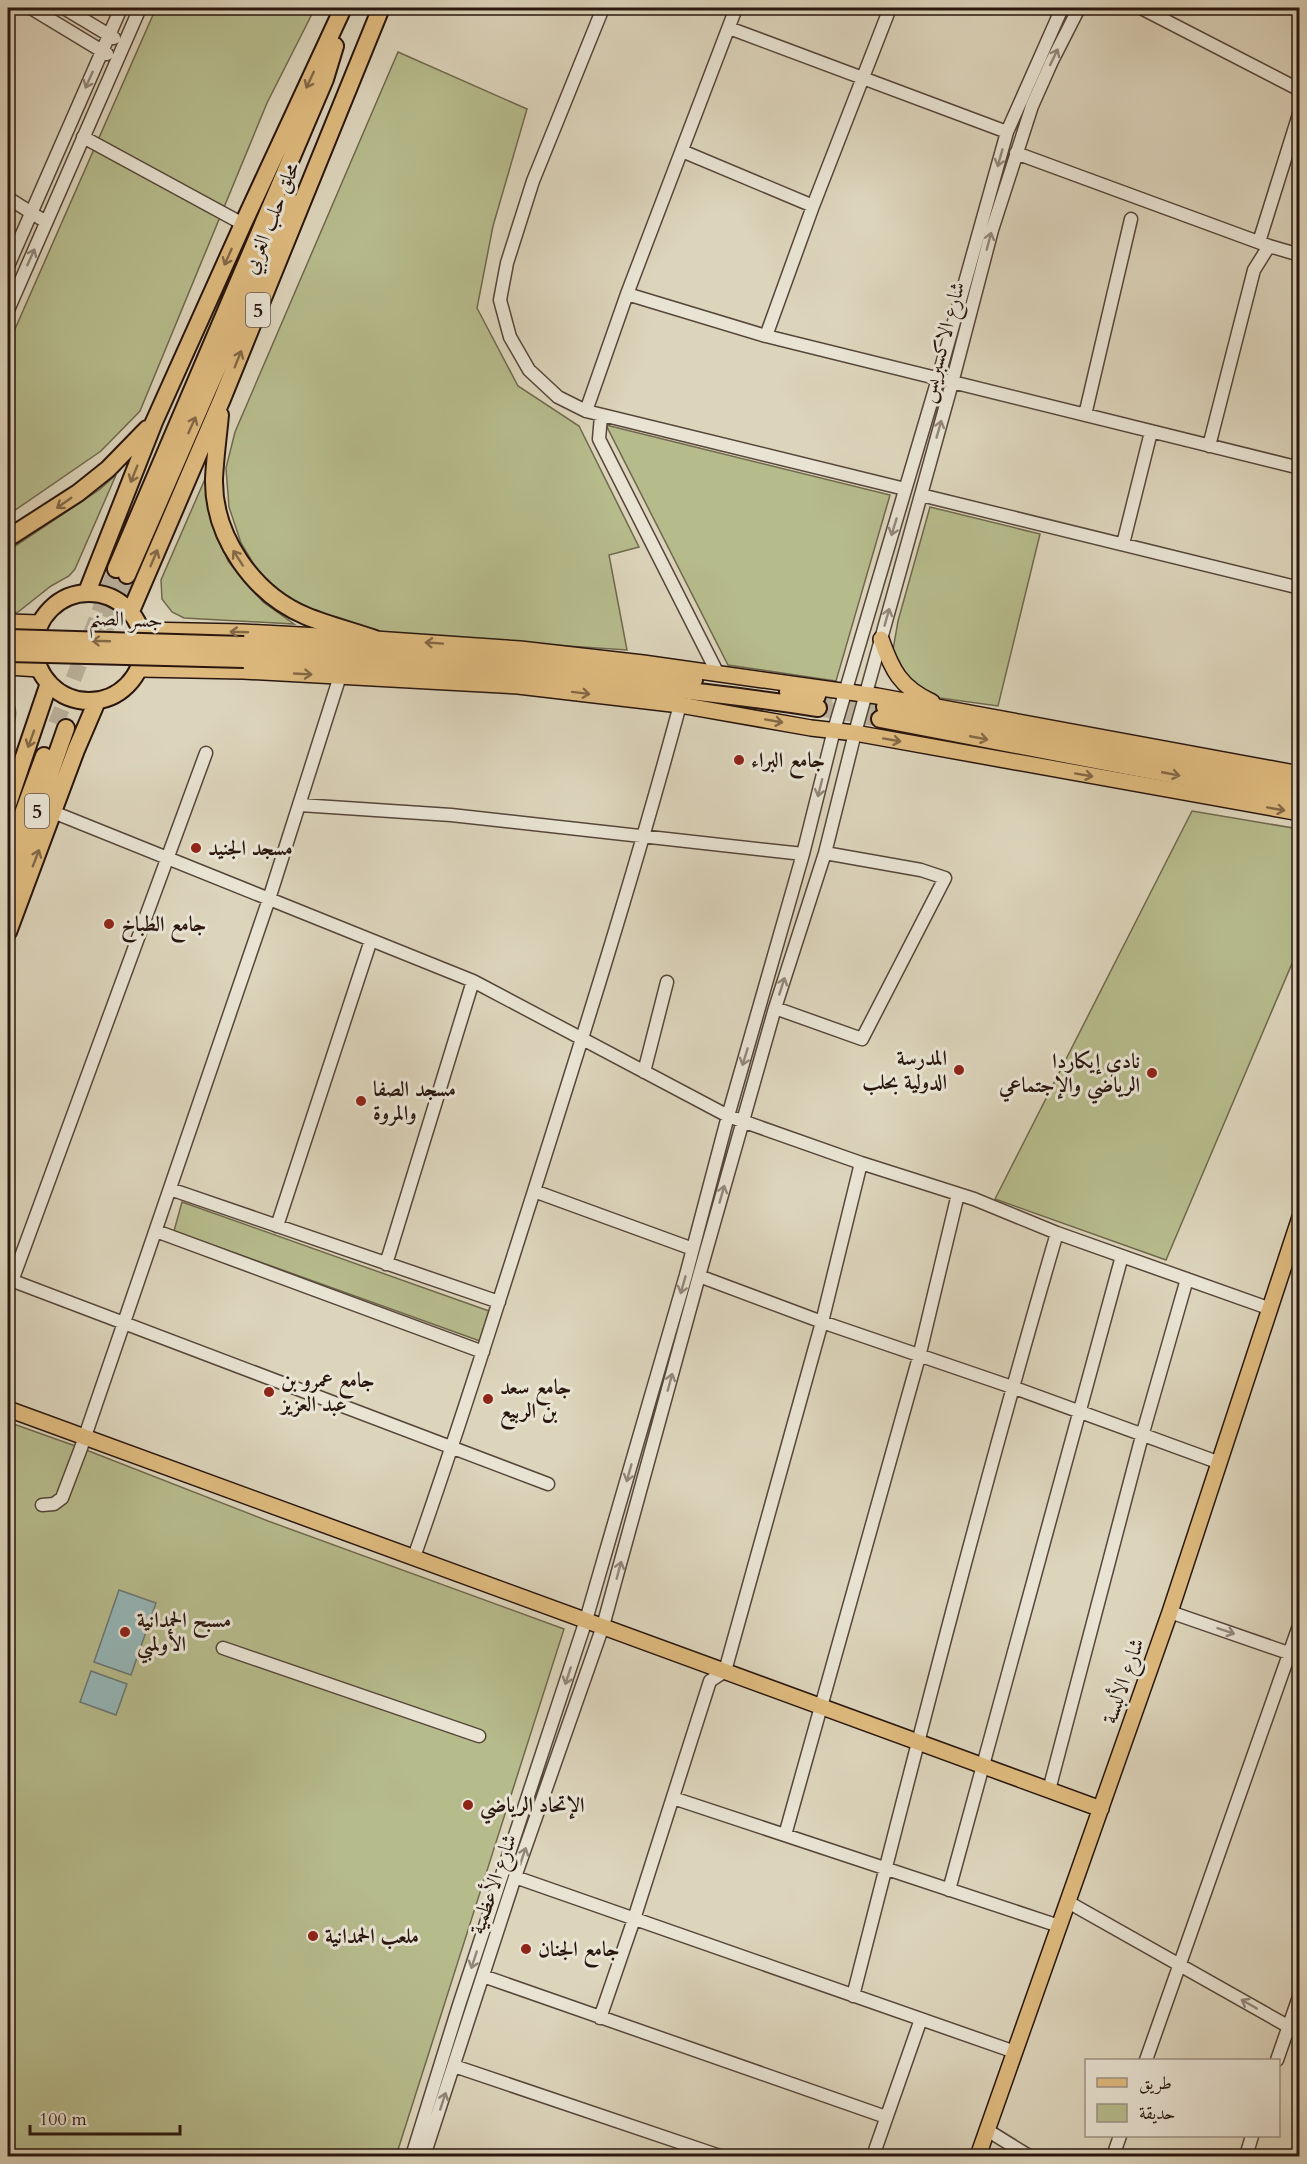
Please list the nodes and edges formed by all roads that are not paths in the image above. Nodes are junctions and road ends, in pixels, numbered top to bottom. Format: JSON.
{"nodes":[{"id":1,"x":31,"y":8,"type":"edge"},
{"id":2,"x":63,"y":8,"type":"edge"},
{"id":3,"x":121,"y":8,"type":"edge"},
{"id":4,"x":140,"y":8,"type":"edge"},
{"id":5,"x":345,"y":8,"type":"edge"},
{"id":6,"x":381,"y":8,"type":"edge"},
{"id":7,"x":603,"y":8,"type":"edge"},
{"id":8,"x":736,"y":8,"type":"edge"},
{"id":9,"x":890,"y":8,"type":"edge"},
{"id":10,"x":1062,"y":8,"type":"edge"},
{"id":11,"x":1079,"y":8,"type":"edge"},
{"id":12,"x":1142,"y":8,"type":"edge"},
{"id":13,"x":729,"y":28,"type":"junction"},
{"id":14,"x":109,"y":36,"type":"junction"},
{"id":15,"x":124,"y":44,"type":"junction"},
{"id":16,"x":102,"y":51,"type":"junction"},
{"id":17,"x":117,"y":59,"type":"junction"},
{"id":18,"x":863,"y":80,"type":"junction"},
{"id":19,"x":1299,"y":90,"type":"edge"},
{"id":20,"x":1299,"y":111,"type":"edge"},
{"id":21,"x":1007,"y":132,"type":"junction"},
{"id":22,"x":83,"y":137,"type":"junction"},
{"id":23,"x":682,"y":151,"type":"junction"},
{"id":24,"x":1016,"y":153,"type":"junction"},
{"id":25,"x":8,"y":198,"type":"edge"},
{"id":26,"x":813,"y":206,"type":"junction"},
{"id":27,"x":31,"y":213,"type":"junction"},
{"id":28,"x":1131,"y":219,"type":"dead end"},
{"id":29,"x":46,"y":222,"type":"junction"},
{"id":30,"x":243,"y":224,"type":"junction"},
{"id":31,"x":1264,"y":244,"type":"junction"},
{"id":32,"x":1299,"y":255,"type":"edge"},
{"id":33,"x":8,"y":266,"type":"edge"},
{"id":34,"x":627,"y":294,"type":"junction"},
{"id":35,"x":8,"y":310,"type":"edge"},
{"id":36,"x":766,"y":336,"type":"junction"},
{"id":37,"x":938,"y":379,"type":"junction"},
{"id":38,"x":952,"y":383,"type":"junction"},
{"id":39,"x":222,"y":399,"type":"junction"},
{"id":40,"x":586,"y":411,"type":"junction"},
{"id":41,"x":602,"y":416,"type":"junction"},
{"id":42,"x":1085,"y":416,"type":"junction"},
{"id":43,"x":154,"y":422,"type":"junction"},
{"id":44,"x":1151,"y":432,"type":"junction"},
{"id":45,"x":1209,"y":446,"type":"junction"},
{"id":46,"x":1299,"y":468,"type":"edge"},
{"id":47,"x":905,"y":489,"type":"junction"},
{"id":48,"x":921,"y":495,"type":"junction"},
{"id":49,"x":8,"y":538,"type":"edge"},
{"id":50,"x":1123,"y":544,"type":"junction"},
{"id":51,"x":1299,"y":588,"type":"edge"},
{"id":52,"x":87,"y":592,"type":"junction"},
{"id":53,"x":131,"y":611,"type":"junction"},
{"id":54,"x":8,"y":622,"type":"edge"},
{"id":55,"x":40,"y":623,"type":"junction"},
{"id":56,"x":141,"y":630,"type":"junction"},
{"id":57,"x":8,"y":638,"type":"edge"},
{"id":58,"x":375,"y":639,"type":"junction"},
{"id":59,"x":881,"y":639,"type":"junction"},
{"id":60,"x":244,"y":652,"type":"junction"},
{"id":61,"x":8,"y":653,"type":"edge"},
{"id":62,"x":8,"y":667,"type":"edge"},
{"id":63,"x":519,"y":667,"type":"junction"},
{"id":64,"x":39,"y":669,"type":"junction"},
{"id":65,"x":140,"y":669,"type":"junction"},
{"id":66,"x":718,"y":674,"type":"junction"},
{"id":67,"x":340,"y":676,"type":"junction"},
{"id":68,"x":49,"y":683,"type":"junction"},
{"id":69,"x":846,"y":691,"type":"junction"},
{"id":70,"x":866,"y":694,"type":"junction"},
{"id":71,"x":97,"y":701,"type":"junction"},
{"id":72,"x":818,"y":702,"type":"tunnel mouth"},
{"id":73,"x":680,"y":705,"type":"junction"},
{"id":74,"x":951,"y":710,"type":"junction"},
{"id":75,"x":834,"y":730,"type":"junction"},
{"id":76,"x":855,"y":733,"type":"junction"},
{"id":77,"x":206,"y":753,"type":"dead end"},
{"id":78,"x":1299,"y":774,"type":"edge"},
{"id":79,"x":1299,"y":784,"type":"edge"},
{"id":80,"x":1299,"y":799,"type":"edge"},
{"id":81,"x":8,"y":804,"type":"edge"},
{"id":82,"x":300,"y":805,"type":"junction"},
{"id":83,"x":53,"y":812,"type":"junction"},
{"id":84,"x":1299,"y":813,"type":"edge"},
{"id":85,"x":644,"y":837,"type":"junction"},
{"id":86,"x":825,"y":853,"type":"junction"},
{"id":87,"x":8,"y":854,"type":"edge"},
{"id":88,"x":803,"y":854,"type":"junction"},
{"id":89,"x":167,"y":858,"type":"junction"},
{"id":90,"x":8,"y":894,"type":"edge"},
{"id":91,"x":269,"y":899,"type":"junction"},
{"id":92,"x":8,"y":932,"type":"edge"},
{"id":93,"x":371,"y":940,"type":"junction"},
{"id":94,"x":473,"y":981,"type":"junction"},
{"id":95,"x":667,"y":982,"type":"dead end"},
{"id":96,"x":775,"y":1008,"type":"junction"},
{"id":97,"x":582,"y":1039,"type":"junction"},
{"id":98,"x":644,"y":1072,"type":"junction"},
{"id":99,"x":728,"y":1116,"type":"junction"},
{"id":100,"x":743,"y":1121,"type":"junction"},
{"id":101,"x":861,"y":1163,"type":"junction"},
{"id":102,"x":170,"y":1189,"type":"junction"},
{"id":103,"x":534,"y":1191,"type":"junction"},
{"id":104,"x":958,"y":1194,"type":"junction"},
{"id":105,"x":1299,"y":1217,"type":"edge"},
{"id":106,"x":277,"y":1226,"type":"junction"},
{"id":107,"x":156,"y":1231,"type":"junction"},
{"id":108,"x":1057,"y":1233,"type":"junction"},
{"id":109,"x":693,"y":1250,"type":"junction"},
{"id":110,"x":1122,"y":1256,"type":"junction"},
{"id":111,"x":386,"y":1264,"type":"junction"},
{"id":112,"x":699,"y":1276,"type":"junction"},
{"id":113,"x":1187,"y":1279,"type":"junction"},
{"id":114,"x":10,"y":1280,"type":"edge"},
{"id":115,"x":499,"y":1302,"type":"junction"},
{"id":116,"x":1271,"y":1309,"type":"junction"},
{"id":117,"x":822,"y":1322,"type":"junction"},
{"id":118,"x":124,"y":1323,"type":"junction"},
{"id":119,"x":483,"y":1352,"type":"junction"},
{"id":120,"x":919,"y":1357,"type":"junction"},
{"id":121,"x":1012,"y":1388,"type":"junction"},
{"id":122,"x":8,"y":1409,"type":"edge"},
{"id":123,"x":1078,"y":1413,"type":"junction"},
{"id":124,"x":1142,"y":1436,"type":"junction"},
{"id":125,"x":85,"y":1437,"type":"junction"},
{"id":126,"x":453,"y":1448,"type":"junction"},
{"id":127,"x":1220,"y":1463,"type":"junction"},
{"id":128,"x":548,"y":1484,"type":"dead end"},
{"id":129,"x":42,"y":1505,"type":"dead end"},
{"id":130,"x":414,"y":1557,"type":"junction"},
{"id":131,"x":1170,"y":1612,"type":"junction"},
{"id":132,"x":586,"y":1620,"type":"junction"},
{"id":133,"x":1299,"y":1623,"type":"edge"},
{"id":134,"x":603,"y":1626,"type":"junction"},
{"id":135,"x":223,"y":1648,"type":"dead end"},
{"id":136,"x":1294,"y":1655,"type":"edge"},
{"id":137,"x":725,"y":1671,"type":"junction"},
{"id":138,"x":821,"y":1706,"type":"junction"},
{"id":139,"x":479,"y":1736,"type":"dead end"},
{"id":140,"x":917,"y":1742,"type":"junction"},
{"id":141,"x":983,"y":1766,"type":"junction"},
{"id":142,"x":1048,"y":1790,"type":"junction"},
{"id":143,"x":673,"y":1798,"type":"junction"},
{"id":144,"x":1101,"y":1809,"type":"junction"},
{"id":145,"x":785,"y":1835,"type":"junction"},
{"id":146,"x":886,"y":1868,"type":"junction"},
{"id":147,"x":515,"y":1877,"type":"junction"},
{"id":148,"x":949,"y":1890,"type":"junction"},
{"id":149,"x":1068,"y":1902,"type":"junction"},
{"id":150,"x":634,"y":1919,"type":"junction"},
{"id":151,"x":1059,"y":1926,"type":"junction"},
{"id":152,"x":1179,"y":1965,"type":"junction"},
{"id":153,"x":483,"y":1976,"type":"junction"},
{"id":154,"x":1299,"y":1994,"type":"edge"},
{"id":155,"x":853,"y":1996,"type":"junction"},
{"id":156,"x":600,"y":2018,"type":"junction"},
{"id":157,"x":921,"y":2019,"type":"junction"},
{"id":158,"x":1288,"y":2026,"type":"junction"},
{"id":159,"x":1299,"y":2033,"type":"edge"},
{"id":160,"x":1015,"y":2052,"type":"junction"},
{"id":161,"x":1147,"y":2059,"type":"edge"},
{"id":162,"x":1278,"y":2059,"type":"edge"},
{"id":163,"x":454,"y":2066,"type":"junction"},
{"id":164,"x":886,"y":2117,"type":"junction"},
{"id":165,"x":987,"y":2130,"type":"junction"},
{"id":166,"x":1120,"y":2137,"type":"edge"},
{"id":167,"x":1252,"y":2137,"type":"edge"},
{"id":168,"x":426,"y":2156,"type":"edge"},
{"id":169,"x":412,"y":2157,"type":"edge"},
{"id":170,"x":720,"y":2157,"type":"edge"},
{"id":171,"x":873,"y":2157,"type":"edge"},
{"id":172,"x":978,"y":2157,"type":"edge"},
{"id":173,"x":1029,"y":2157,"type":"edge"},
{"id":174,"x":1113,"y":2157,"type":"edge"},
{"id":175,"x":1246,"y":2157,"type":"edge"}],
"edges":[{"from":1,"to":16,"type":"street"},
{"from":2,"to":14,"type":"street"},
{"from":3,"to":14,"type":"street"},
{"from":4,"to":15,"type":"street"},
{"from":5,"to":6,"type":"highway","one_way":true},
{"from":5,"to":30,"type":"highway","name":"محلق حلب الغربي","number":"5","one_way":true},
{"from":39,"to":6,"type":"highway","name":"محلق حلب الغربي","number":"5","one_way":true},
{"from":7,"to":40,"type":"street"},
{"from":8,"to":13,"type":"street"},
{"from":9,"to":18,"type":"street"},
{"from":10,"to":21,"type":"street"},
{"from":24,"to":11,"type":"street","name":"شارع الاكسبريس","one_way":true},
{"from":12,"to":19,"type":"street"},
{"from":13,"to":18,"type":"street"},
{"from":13,"to":23,"type":"street"},
{"from":14,"to":15,"type":"street"},
{"from":14,"to":16,"type":"street"},
{"from":15,"to":17,"type":"street"},
{"from":16,"to":17,"type":"street"},
{"from":16,"to":27,"type":"street","one_way":true},
{"from":17,"to":22,"type":"street"},
{"from":18,"to":21,"type":"street"},
{"from":18,"to":26,"type":"street"},
{"from":20,"to":31,"type":"street"},
{"from":21,"to":37,"type":"street","one_way":true},
{"from":22,"to":29,"type":"street"},
{"from":22,"to":30,"type":"street"},
{"from":23,"to":26,"type":"street"},
{"from":23,"to":34,"type":"street"},
{"from":24,"to":31,"type":"street"},
{"from":38,"to":24,"type":"street","name":"شارع الاكسبريس","one_way":true},
{"from":25,"to":27,"type":"street"},
{"from":26,"to":36,"type":"street"},
{"from":27,"to":29,"type":"street"},
{"from":27,"to":33,"type":"street"},
{"from":28,"to":42,"type":"street"},
{"from":35,"to":29,"type":"street","one_way":true},
{"from":30,"to":43,"type":"highway","name":"محلق حلب الغربي","number":"5","one_way":true},
{"from":31,"to":32,"type":"street"},
{"from":31,"to":45,"type":"street"},
{"from":34,"to":36,"type":"street"},
{"from":34,"to":40,"type":"street"},
{"from":36,"to":37,"type":"street"},
{"from":37,"to":38,"type":"street"},
{"from":37,"to":47,"type":"street"},
{"from":38,"to":42,"type":"street"},
{"from":48,"to":38,"type":"street","name":"شارع الاكسبريس","one_way":true},
{"from":53,"to":39,"type":"highway","name":"محلق حلب الغربي","number":"5","one_way":true},
{"from":58,"to":39,"type":"highway","one_way":true},
{"from":40,"to":41,"type":"street"},
{"from":41,"to":47,"type":"street"},
{"from":41,"to":66,"type":"street"},
{"from":42,"to":44,"type":"street"},
{"from":43,"to":49,"type":"highway","one_way":true},
{"from":43,"to":52,"type":"highway","name":"محلق حلب الغربي","number":"5","one_way":true},
{"from":44,"to":45,"type":"street"},
{"from":44,"to":50,"type":"street"},
{"from":45,"to":46,"type":"street"},
{"from":47,"to":69,"type":"street","one_way":true},
{"from":48,"to":50,"type":"street"},
{"from":59,"to":48,"type":"street","name":"شارع الاكسبريس","one_way":true},
{"from":50,"to":51,"type":"street"},
{"from":52,"to":53,"type":"highway"},
{"from":52,"to":55,"type":"highway"},
{"from":53,"to":56,"type":"highway"},
{"from":54,"to":55,"type":"main road"},
{"from":55,"to":64,"type":"highway"},
{"from":58,"to":56,"type":"main road","one_way":true},
{"from":56,"to":65,"type":"highway"},
{"from":60,"to":57,"type":"highway","name":"جسر الصنم","one_way":true,"bridge":true},
{"from":63,"to":58,"type":"main road","one_way":true},
{"from":59,"to":70,"type":"street","name":"شارع الاكسبريس"},
{"from":59,"to":74,"type":"main road"},
{"from":60,"to":61,"type":"highway","name":"جسر الصنم","bridge":true},
{"from":60,"to":63,"type":"highway"},
{"from":62,"to":64,"type":"main road"},
{"from":63,"to":66,"type":"main road"},
{"from":63,"to":67,"type":"main road"},
{"from":63,"to":72,"type":"highway"},
{"from":63,"to":73,"type":"main road","one_way":true},
{"from":64,"to":68,"type":"highway"},
{"from":65,"to":67,"type":"main road","one_way":true},
{"from":65,"to":71,"type":"highway"},
{"from":66,"to":69,"type":"main road"},
{"from":67,"to":82,"type":"street"},
{"from":68,"to":71,"type":"highway"},
{"from":68,"to":81,"type":"highway","number":"5","one_way":true},
{"from":69,"to":70,"type":"main road"},
{"from":69,"to":75,"type":"street"},
{"from":70,"to":74,"type":"main road"},
{"from":70,"to":76,"type":"street","name":"شارع الاكسبريس"},
{"from":71,"to":83,"type":"highway","number":"5"},
{"from":73,"to":75,"type":"main road","one_way":true},
{"from":73,"to":85,"type":"street"},
{"from":74,"to":78,"type":"main road"},
{"from":75,"to":76,"type":"main road"},
{"from":75,"to":88,"type":"street","one_way":true},
{"from":76,"to":84,"type":"main road","one_way":true},
{"from":76,"to":86,"type":"street","name":"شارع الاكسبريس"},
{"from":77,"to":89,"type":"street"},
{"from":79,"to":80,"type":"highway","one_way":true},
{"from":82,"to":85,"type":"street"},
{"from":82,"to":91,"type":"street"},
{"from":83,"to":89,"type":"street"},
{"from":92,"to":83,"type":"highway","number":"5","one_way":true},
{"from":85,"to":88,"type":"street"},
{"from":85,"to":97,"type":"street"},
{"from":96,"to":86,"type":"street","name":"شارع الاكسبريس","one_way":true},
{"from":86,"to":96,"type":"street"},
{"from":87,"to":90,"type":"highway","number":"5"},
{"from":88,"to":99,"type":"street","one_way":true},
{"from":89,"to":91,"type":"street"},
{"from":89,"to":114,"type":"street"},
{"from":91,"to":93,"type":"street"},
{"from":91,"to":102,"type":"street"},
{"from":93,"to":94,"type":"street"},
{"from":93,"to":106,"type":"street"},
{"from":94,"to":97,"type":"street"},
{"from":94,"to":111,"type":"street"},
{"from":95,"to":98,"type":"street"},
{"from":96,"to":100,"type":"street","name":"شارع الاكسبريس"},
{"from":97,"to":98,"type":"street"},
{"from":97,"to":103,"type":"street"},
{"from":98,"to":99,"type":"street"},
{"from":99,"to":100,"type":"street"},
{"from":99,"to":109,"type":"street"},
{"from":100,"to":101,"type":"street"},
{"from":112,"to":100,"type":"street","name":"شارع الأعظمية","one_way":true},
{"from":101,"to":104,"type":"street"},
{"from":101,"to":117,"type":"street"},
{"from":102,"to":106,"type":"street"},
{"from":102,"to":107,"type":"street"},
{"from":103,"to":109,"type":"street"},
{"from":103,"to":115,"type":"street"},
{"from":104,"to":108,"type":"street"},
{"from":104,"to":120,"type":"street"},
{"from":105,"to":116,"type":"main road","name":"شارع الألبسة"},
{"from":106,"to":111,"type":"street"},
{"from":107,"to":118,"type":"street"},
{"from":107,"to":119,"type":"street"},
{"from":108,"to":110,"type":"street"},
{"from":108,"to":121,"type":"street"},
{"from":109,"to":132,"type":"street","one_way":true},
{"from":110,"to":113,"type":"street"},
{"from":110,"to":123,"type":"street"},
{"from":111,"to":115,"type":"street"},
{"from":112,"to":117,"type":"street"},
{"from":134,"to":112,"type":"street","name":"شارع الأعظمية","one_way":true},
{"from":113,"to":116,"type":"street"},
{"from":113,"to":124,"type":"street"},
{"from":114,"to":118,"type":"street"},
{"from":115,"to":119,"type":"street"},
{"from":116,"to":127,"type":"main road","name":"شارع الألبسة"},
{"from":117,"to":120,"type":"street"},
{"from":117,"to":137,"type":"street"},
{"from":118,"to":125,"type":"street"},
{"from":118,"to":126,"type":"street"},
{"from":119,"to":126,"type":"street"},
{"from":120,"to":121,"type":"street"},
{"from":120,"to":138,"type":"street"},
{"from":121,"to":123,"type":"street"},
{"from":121,"to":140,"type":"street"},
{"from":122,"to":125,"type":"main road"},
{"from":123,"to":124,"type":"street"},
{"from":123,"to":141,"type":"street"},
{"from":124,"to":127,"type":"street"},
{"from":124,"to":142,"type":"street"},
{"from":125,"to":129,"type":"street"},
{"from":125,"to":130,"type":"main road"},
{"from":126,"to":128,"type":"street"},
{"from":126,"to":130,"type":"street"},
{"from":127,"to":131,"type":"main road","name":"شارع الألبسة"},
{"from":130,"to":132,"type":"main road"},
{"from":131,"to":136,"type":"street","one_way":true},
{"from":131,"to":144,"type":"main road","name":"شارع الألبسة"},
{"from":132,"to":134,"type":"main road"},
{"from":132,"to":169,"type":"street","one_way":true},
{"from":133,"to":136,"type":"street"},
{"from":134,"to":137,"type":"main road"},
{"from":147,"to":134,"type":"street","name":"شارع الأعظمية","one_way":true},
{"from":135,"to":139,"type":"street"},
{"from":136,"to":152,"type":"street"},
{"from":137,"to":138,"type":"main road"},
{"from":137,"to":143,"type":"street"},
{"from":138,"to":140,"type":"main road"},
{"from":138,"to":145,"type":"street"},
{"from":140,"to":141,"type":"main road"},
{"from":140,"to":146,"type":"street"},
{"from":141,"to":142,"type":"main road"},
{"from":141,"to":148,"type":"street"},
{"from":142,"to":144,"type":"main road"},
{"from":143,"to":145,"type":"street"},
{"from":143,"to":150,"type":"street"},
{"from":144,"to":149,"type":"main road","name":"شارع الألبسة"},
{"from":145,"to":146,"type":"street"},
{"from":146,"to":148,"type":"street"},
{"from":146,"to":155,"type":"street"},
{"from":147,"to":150,"type":"street"},
{"from":147,"to":153,"type":"street","name":"شارع الأعظمية"},
{"from":148,"to":151,"type":"street"},
{"from":149,"to":151,"type":"main road","name":"شارع الألبسة"},
{"from":149,"to":152,"type":"street"},
{"from":150,"to":155,"type":"street"},
{"from":150,"to":156,"type":"street"},
{"from":151,"to":160,"type":"main road","name":"شارع الألبسة"},
{"from":158,"to":152,"type":"street","one_way":true},
{"from":152,"to":161,"type":"street"},
{"from":153,"to":156,"type":"street"},
{"from":153,"to":163,"type":"street","name":"شارع الأعظمية"},
{"from":154,"to":158,"type":"street"},
{"from":155,"to":157,"type":"street"},
{"from":156,"to":164,"type":"street"},
{"from":157,"to":160,"type":"street"},
{"from":157,"to":164,"type":"street"},
{"from":158,"to":159,"type":"street"},
{"from":158,"to":162,"type":"street"},
{"from":160,"to":165,"type":"main road","name":"شارع الألبسة"},
{"from":168,"to":163,"type":"street","name":"شارع الأعظمية","one_way":true},
{"from":163,"to":170,"type":"street"},
{"from":164,"to":171,"type":"street"},
{"from":165,"to":172,"type":"main road","name":"شارع الألبسة"},
{"from":165,"to":173,"type":"street"},
{"from":166,"to":174,"type":"street"},
{"from":167,"to":175,"type":"street"}]}
